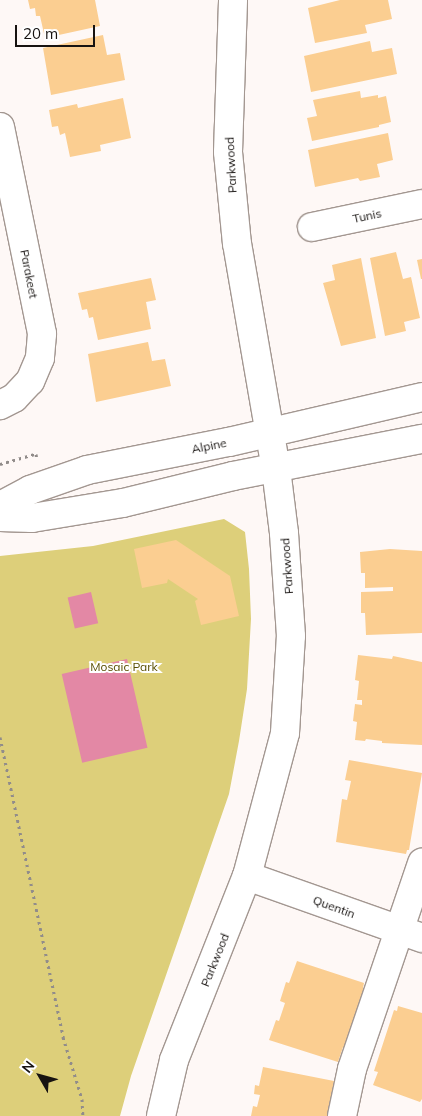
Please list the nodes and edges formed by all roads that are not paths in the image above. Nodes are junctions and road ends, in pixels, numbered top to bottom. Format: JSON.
{"nodes":[{"id":1,"x":234,"y":0,"type":"edge"},
{"id":2,"x":0,"y":128,"type":"edge"},
{"id":3,"x":422,"y":204,"type":"edge"},
{"id":4,"x":312,"y":227,"type":"dead end"},
{"id":5,"x":422,"y":397,"type":"edge"},
{"id":6,"x":0,"y":405,"type":"edge"},
{"id":7,"x":268,"y":433,"type":"junction"},
{"id":8,"x":422,"y":439,"type":"edge"},
{"id":9,"x":276,"y":469,"type":"junction"},
{"id":10,"x":0,"y":506,"type":"edge"},
{"id":11,"x":0,"y":517,"type":"edge"},
{"id":12,"x":422,"y":863,"type":"edge"},
{"id":13,"x":247,"y":876,"type":"junction"},
{"id":14,"x":411,"y":934,"type":"edge"},
{"id":15,"x":161,"y":1116,"type":"edge"},
{"id":16,"x":342,"y":1116,"type":"edge"}],
"edges":[{"from":1,"to":7,"type":"street","name":"Parkwood"},
{"from":2,"to":6,"type":"street","name":"Parakeet"},
{"from":3,"to":4,"type":"street","name":"Tunis"},
{"from":5,"to":7,"type":"street","name":"Alpine"},
{"from":7,"to":9,"type":"street","name":"Parkwood"},
{"from":7,"to":10,"type":"street","name":"Alpine"},
{"from":8,"to":9,"type":"street"},
{"from":9,"to":11,"type":"street"},
{"from":9,"to":13,"type":"street","name":"Parkwood"},
{"from":12,"to":14,"type":"street"},
{"from":13,"to":14,"type":"street","name":"Quentin"},
{"from":13,"to":15,"type":"street","name":"Parkwood"},
{"from":14,"to":16,"type":"street"}]}
